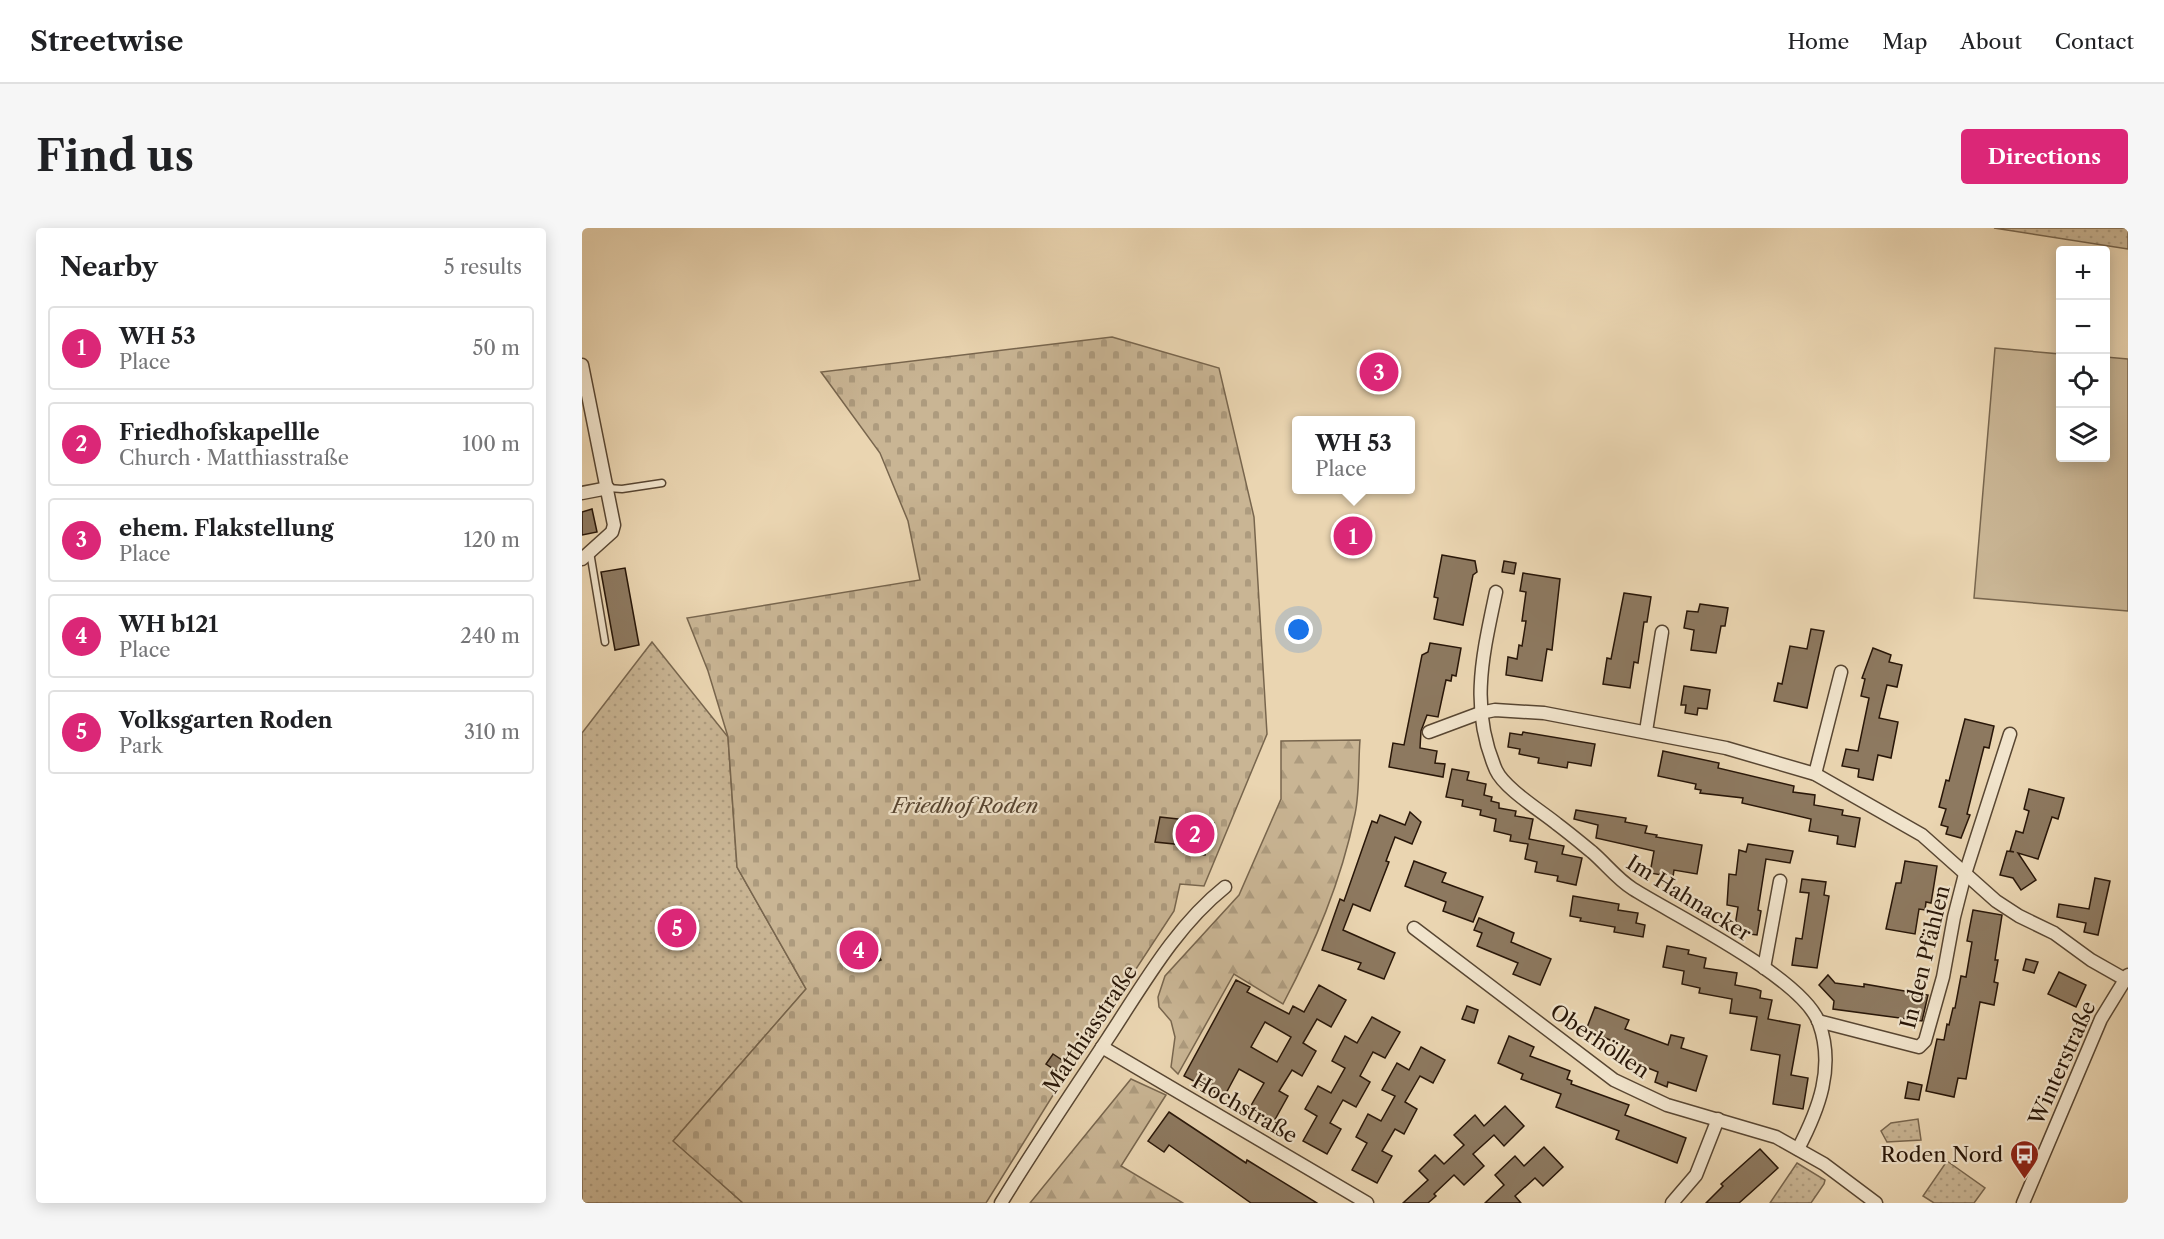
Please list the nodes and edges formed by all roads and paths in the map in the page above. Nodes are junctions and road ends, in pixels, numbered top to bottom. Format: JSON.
{"nodes":[{"id":1,"x":582,"y":365,"type":"edge"},
{"id":2,"x":588,"y":419,"type":"edge"},
{"id":3,"x":662,"y":483,"type":"dead end"},
{"id":4,"x":608,"y":488,"type":"junction"},
{"id":5,"x":582,"y":493,"type":"edge"},
{"id":6,"x":586,"y":555,"type":"edge"},
{"id":7,"x":1496,"y":592,"type":"dead end"},
{"id":8,"x":1662,"y":632,"type":"dead end"},
{"id":9,"x":605,"y":642,"type":"dead end"},
{"id":10,"x":1841,"y":672,"type":"dead end"},
{"id":11,"x":1480,"y":713,"type":"junction"},
{"id":12,"x":1646,"y":731,"type":"junction"},
{"id":13,"x":1429,"y":732,"type":"dead end"},
{"id":14,"x":2010,"y":734,"type":"dead end"},
{"id":15,"x":1815,"y":774,"type":"junction"},
{"id":16,"x":1965,"y":874,"type":"junction"},
{"id":17,"x":1780,"y":881,"type":"dead end"},
{"id":18,"x":1225,"y":887,"type":"dead end"},
{"id":19,"x":1414,"y":928,"type":"dead end"},
{"id":20,"x":1764,"y":968,"type":"junction"},
{"id":21,"x":2127,"y":979,"type":"edge"},
{"id":22,"x":1818,"y":1021,"type":"junction"},
{"id":23,"x":1102,"y":1047,"type":"junction"},
{"id":24,"x":1718,"y":1119,"type":"junction"},
{"id":25,"x":1798,"y":1149,"type":"junction"},
{"id":26,"x":1001,"y":1203,"type":"edge"},
{"id":27,"x":1366,"y":1203,"type":"edge"},
{"id":28,"x":1672,"y":1203,"type":"edge"},
{"id":29,"x":1876,"y":1203,"type":"edge"},
{"id":30,"x":2023,"y":1203,"type":"edge"}],
"edges":[{"from":1,"to":2,"type":"street"},
{"from":2,"to":4,"type":"street"},
{"from":3,"to":4,"type":"lane"},
{"from":4,"to":5,"type":"street"},
{"from":4,"to":6,"type":"street"},
{"from":6,"to":9,"type":"lane"},
{"from":7,"to":11,"type":"street"},
{"from":8,"to":12,"type":"street"},
{"from":10,"to":15,"type":"street"},
{"from":11,"to":12,"type":"street","name":"In den Pfählen"},
{"from":11,"to":13,"type":"street","name":"In den Pfählen"},
{"from":11,"to":20,"type":"street","name":"Im Hahnacker"},
{"from":12,"to":15,"type":"street","name":"In den Pfählen"},
{"from":14,"to":16,"type":"street","name":"In den Pfählen"},
{"from":15,"to":16,"type":"street","name":"In den Pfählen"},
{"from":16,"to":21,"type":"street","name":"In den Pfählen"},
{"from":16,"to":22,"type":"street","name":"In den Pfählen"},
{"from":17,"to":20,"type":"street","name":"Im Hahnacker"},
{"from":18,"to":23,"type":"street","name":"Matthiasstraße"},
{"from":19,"to":24,"type":"street","name":"Oberhöllen"},
{"from":20,"to":22,"type":"street","name":"Im Hahnacker"},
{"from":21,"to":30,"type":"street","name":"Winterstraße"},
{"from":22,"to":25,"type":"street","name":"Im Hahnacker"},
{"from":23,"to":26,"type":"street","name":"Matthiasstraße"},
{"from":23,"to":27,"type":"street","name":"Hochstraße"},
{"from":24,"to":25,"type":"street","name":"Oberhöllen"},
{"from":24,"to":28,"type":"street"},
{"from":25,"to":29,"type":"street","name":"Oberhöllen"}]}
